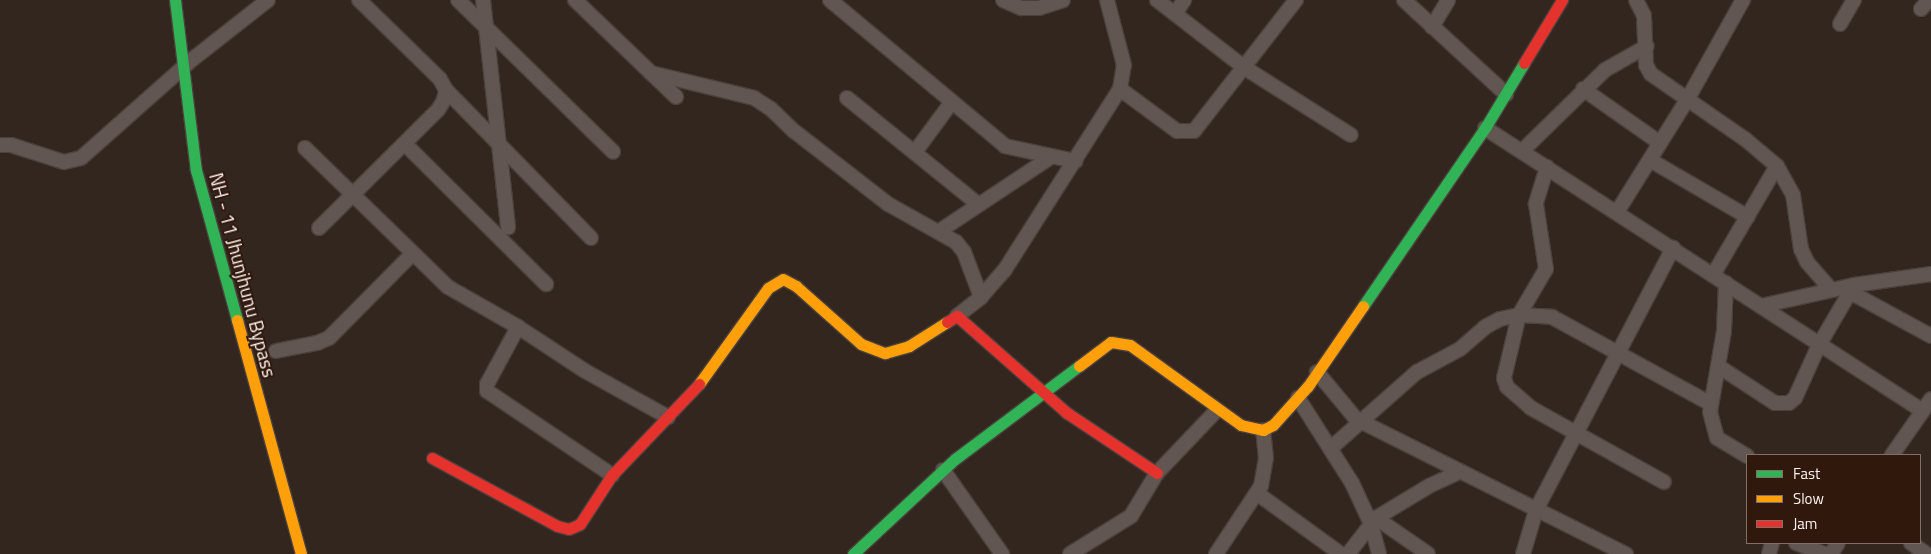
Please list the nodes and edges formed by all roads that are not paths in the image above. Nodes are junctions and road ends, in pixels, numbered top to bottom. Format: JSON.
{"nodes":[{"id":1,"x":175,"y":0,"type":"edge"},
{"id":2,"x":268,"y":0,"type":"edge"},
{"id":3,"x":359,"y":0,"type":"edge"},
{"id":4,"x":458,"y":0,"type":"edge"},
{"id":5,"x":483,"y":0,"type":"edge"},
{"id":6,"x":576,"y":0,"type":"edge"},
{"id":7,"x":830,"y":0,"type":"edge"},
{"id":8,"x":1003,"y":0,"type":"edge"},
{"id":9,"x":1063,"y":0,"type":"edge"},
{"id":10,"x":1108,"y":0,"type":"edge"},
{"id":11,"x":1157,"y":0,"type":"edge"},
{"id":12,"x":1184,"y":0,"type":"edge"},
{"id":13,"x":1296,"y":0,"type":"edge"},
{"id":14,"x":1404,"y":0,"type":"edge"},
{"id":15,"x":1448,"y":0,"type":"edge"},
{"id":16,"x":1562,"y":0,"type":"edge"},
{"id":17,"x":1636,"y":0,"type":"edge"},
{"id":18,"x":1743,"y":0,"type":"edge"},
{"id":19,"x":1854,"y":0,"type":"edge"},
{"id":20,"x":1175,"y":14,"type":"junction"},
{"id":21,"x":1840,"y":24,"type":"dead end"},
{"id":22,"x":1432,"y":26,"type":"junction"},
{"id":23,"x":485,"y":27,"type":"junction"},
{"id":24,"x":1647,"y":46,"type":"junction"},
{"id":25,"x":183,"y":68,"type":"junction"},
{"id":26,"x":1245,"y":68,"type":"junction"},
{"id":27,"x":651,"y":73,"type":"junction"},
{"id":28,"x":1120,"y":89,"type":"junction"},
{"id":29,"x":1583,"y":89,"type":"junction"},
{"id":30,"x":446,"y":90,"type":"junction"},
{"id":31,"x":1506,"y":94,"type":"junction"},
{"id":32,"x":676,"y":97,"type":"dead end"},
{"id":33,"x":847,"y":98,"type":"dead end"},
{"id":34,"x":1687,"y":100,"type":"junction"},
{"id":35,"x":951,"y":103,"type":"junction"},
{"id":36,"x":1486,"y":128,"type":"junction"},
{"id":37,"x":1351,"y":136,"type":"dead end"},
{"id":38,"x":1660,"y":143,"type":"junction"},
{"id":39,"x":405,"y":144,"type":"junction"},
{"id":40,"x":0,"y":145,"type":"edge"},
{"id":41,"x":500,"y":145,"type":"junction"},
{"id":42,"x":305,"y":148,"type":"dead end"},
{"id":43,"x":1522,"y":151,"type":"junction"},
{"id":44,"x":613,"y":152,"type":"dead end"},
{"id":45,"x":915,"y":152,"type":"junction"},
{"id":46,"x":1051,"y":157,"type":"junction"},
{"id":47,"x":1650,"y":160,"type":"junction"},
{"id":48,"x":1075,"y":161,"type":"junction"},
{"id":49,"x":1777,"y":166,"type":"junction"},
{"id":50,"x":1546,"y":167,"type":"junction"},
{"id":51,"x":353,"y":196,"type":"junction"},
{"id":52,"x":978,"y":204,"type":"junction"},
{"id":53,"x":1617,"y":212,"type":"junction"},
{"id":54,"x":1748,"y":217,"type":"junction"},
{"id":55,"x":319,"y":228,"type":"dead end"},
{"id":56,"x":508,"y":228,"type":"dead end"},
{"id":57,"x":938,"y":232,"type":"junction"},
{"id":58,"x":591,"y":238,"type":"dead end"},
{"id":59,"x":1673,"y":248,"type":"junction"},
{"id":60,"x":412,"y":254,"type":"junction"},
{"id":61,"x":1931,"y":274,"type":"edge"},
{"id":62,"x":1713,"y":275,"type":"junction"},
{"id":63,"x":546,"y":284,"type":"dead end"},
{"id":64,"x":1726,"y":284,"type":"junction"},
{"id":65,"x":1852,"y":289,"type":"junction"},
{"id":66,"x":1831,"y":290,"type":"junction"},
{"id":67,"x":981,"y":297,"type":"junction"},
{"id":68,"x":1761,"y":306,"type":"junction"},
{"id":69,"x":957,"y":316,"type":"junction"},
{"id":70,"x":1519,"y":316,"type":"junction"},
{"id":71,"x":518,"y":327,"type":"junction"},
{"id":72,"x":1931,"y":336,"type":"edge"},
{"id":73,"x":1819,"y":345,"type":"junction"},
{"id":74,"x":276,"y":351,"type":"dead end"},
{"id":75,"x":1617,"y":351,"type":"junction"},
{"id":76,"x":1718,"y":366,"type":"junction"},
{"id":77,"x":1317,"y":372,"type":"junction"},
{"id":78,"x":1044,"y":395,"type":"junction"},
{"id":79,"x":1298,"y":398,"type":"junction"},
{"id":80,"x":1711,"y":404,"type":"junction"},
{"id":81,"x":1927,"y":405,"type":"edge"},
{"id":82,"x":1218,"y":410,"type":"junction"},
{"id":83,"x":668,"y":417,"type":"junction"},
{"id":84,"x":1360,"y":421,"type":"junction"},
{"id":85,"x":1263,"y":430,"type":"junction"},
{"id":86,"x":1575,"y":433,"type":"junction"},
{"id":87,"x":1331,"y":448,"type":"junction"},
{"id":88,"x":1893,"y":454,"type":"edge"},
{"id":89,"x":1746,"y":455,"type":"edge"},
{"id":90,"x":432,"y":458,"type":"dead end"},
{"id":91,"x":943,"y":470,"type":"junction"},
{"id":92,"x":1459,"y":472,"type":"junction"},
{"id":93,"x":1157,"y":473,"type":"junction"},
{"id":94,"x":612,"y":475,"type":"junction"},
{"id":95,"x":1664,"y":482,"type":"dead end"},
{"id":96,"x":1258,"y":494,"type":"junction"},
{"id":97,"x":1536,"y":510,"type":"junction"},
{"id":98,"x":1374,"y":521,"type":"junction"},
{"id":99,"x":1799,"y":544,"type":"edge"},
{"id":100,"x":1912,"y":544,"type":"edge"},
{"id":101,"x":1931,"y":546,"type":"edge"},
{"id":102,"x":301,"y":554,"type":"edge"},
{"id":103,"x":853,"y":554,"type":"edge"},
{"id":104,"x":1002,"y":554,"type":"edge"},
{"id":105,"x":1070,"y":554,"type":"edge"},
{"id":106,"x":1216,"y":554,"type":"edge"},
{"id":107,"x":1341,"y":554,"type":"edge"},
{"id":108,"x":1348,"y":554,"type":"edge"},
{"id":109,"x":1379,"y":554,"type":"edge"},
{"id":110,"x":1428,"y":554,"type":"edge"},
{"id":111,"x":1523,"y":554,"type":"edge"},
{"id":112,"x":1625,"y":554,"type":"edge"},
{"id":113,"x":1824,"y":554,"type":"edge"},
{"id":114,"x":1927,"y":554,"type":"edge"}],
"edges":[{"from":1,"to":25,"type":"street","name":"NH - 11 Jhunjhunu Bypass"},
{"from":2,"to":25,"type":"street"},
{"from":3,"to":30,"type":"street"},
{"from":4,"to":23,"type":"street"},
{"from":5,"to":23,"type":"street"},
{"from":6,"to":27,"type":"street"},
{"from":7,"to":35,"type":"street"},
{"from":8,"to":9,"type":"street"},
{"from":10,"to":28,"type":"street"},
{"from":11,"to":20,"type":"street"},
{"from":12,"to":20,"type":"street"},
{"from":13,"to":26,"type":"street"},
{"from":14,"to":22,"type":"street"},
{"from":15,"to":22,"type":"street"},
{"from":16,"to":31,"type":"street"},
{"from":17,"to":24,"type":"street"},
{"from":18,"to":34,"type":"street"},
{"from":19,"to":21,"type":"street"},
{"from":20,"to":26,"type":"street"},
{"from":22,"to":31,"type":"street"},
{"from":23,"to":41,"type":"street"},
{"from":23,"to":44,"type":"street"},
{"from":24,"to":29,"type":"street"},
{"from":24,"to":34,"type":"street"},
{"from":25,"to":40,"type":"street"},
{"from":25,"to":102,"type":"street","name":"NH - 11 Jhunjhunu Bypass"},
{"from":26,"to":28,"type":"street"},
{"from":26,"to":37,"type":"street"},
{"from":27,"to":32,"type":"street"},
{"from":27,"to":57,"type":"street"},
{"from":28,"to":48,"type":"street"},
{"from":29,"to":38,"type":"street"},
{"from":29,"to":43,"type":"street"},
{"from":30,"to":39,"type":"street"},
{"from":30,"to":41,"type":"street"},
{"from":31,"to":36,"type":"street"},
{"from":33,"to":45,"type":"street"},
{"from":34,"to":38,"type":"street"},
{"from":34,"to":49,"type":"street"},
{"from":35,"to":45,"type":"street"},
{"from":35,"to":46,"type":"street"},
{"from":36,"to":43,"type":"street"},
{"from":36,"to":77,"type":"street"},
{"from":38,"to":47,"type":"street"},
{"from":39,"to":51,"type":"street"},
{"from":39,"to":63,"type":"street"},
{"from":41,"to":56,"type":"street"},
{"from":41,"to":58,"type":"street"},
{"from":42,"to":51,"type":"street"},
{"from":43,"to":50,"type":"street"},
{"from":45,"to":52,"type":"street"},
{"from":46,"to":48,"type":"street"},
{"from":46,"to":52,"type":"street"},
{"from":47,"to":53,"type":"street"},
{"from":47,"to":54,"type":"street"},
{"from":48,"to":67,"type":"street"},
{"from":49,"to":54,"type":"street"},
{"from":49,"to":66,"type":"street"},
{"from":50,"to":53,"type":"street"},
{"from":50,"to":70,"type":"street"},
{"from":51,"to":55,"type":"street"},
{"from":51,"to":60,"type":"street"},
{"from":52,"to":57,"type":"street"},
{"from":53,"to":59,"type":"street"},
{"from":54,"to":62,"type":"street"},
{"from":57,"to":67,"type":"street"},
{"from":59,"to":62,"type":"street"},
{"from":59,"to":75,"type":"street"},
{"from":60,"to":71,"type":"street"},
{"from":60,"to":74,"type":"street"},
{"from":61,"to":65,"type":"street"},
{"from":62,"to":64,"type":"street"},
{"from":64,"to":68,"type":"street"},
{"from":64,"to":76,"type":"street"},
{"from":65,"to":66,"type":"street"},
{"from":65,"to":72,"type":"street"},
{"from":65,"to":73,"type":"street"},
{"from":66,"to":68,"type":"street"},
{"from":67,"to":69,"type":"street"},
{"from":68,"to":73,"type":"street"},
{"from":69,"to":78,"type":"street"},
{"from":69,"to":83,"type":"street"},
{"from":70,"to":75,"type":"street"},
{"from":70,"to":84,"type":"street"},
{"from":70,"to":86,"type":"street"},
{"from":71,"to":83,"type":"street"},
{"from":71,"to":94,"type":"street"},
{"from":73,"to":76,"type":"street"},
{"from":73,"to":81,"type":"street"},
{"from":75,"to":80,"type":"street"},
{"from":75,"to":86,"type":"street"},
{"from":76,"to":80,"type":"street"},
{"from":77,"to":79,"type":"street"},
{"from":77,"to":84,"type":"street"},
{"from":78,"to":82,"type":"street"},
{"from":78,"to":91,"type":"street"},
{"from":78,"to":93,"type":"street"},
{"from":79,"to":85,"type":"street"},
{"from":79,"to":87,"type":"street"},
{"from":80,"to":89,"type":"street"},
{"from":81,"to":88,"type":"street"},
{"from":82,"to":85,"type":"street"},
{"from":82,"to":93,"type":"street"},
{"from":83,"to":94,"type":"street"},
{"from":84,"to":87,"type":"street"},
{"from":84,"to":92,"type":"street"},
{"from":85,"to":96,"type":"street"},
{"from":86,"to":95,"type":"street"},
{"from":86,"to":97,"type":"street"},
{"from":87,"to":98,"type":"street"},
{"from":90,"to":94,"type":"street"},
{"from":91,"to":103,"type":"street"},
{"from":91,"to":104,"type":"street"},
{"from":92,"to":97,"type":"street"},
{"from":92,"to":98,"type":"street"},
{"from":93,"to":105,"type":"street"},
{"from":96,"to":106,"type":"street"},
{"from":96,"to":107,"type":"street"},
{"from":97,"to":111,"type":"street"},
{"from":97,"to":112,"type":"street"},
{"from":98,"to":108,"type":"street"},
{"from":98,"to":109,"type":"street"},
{"from":98,"to":110,"type":"street"},
{"from":99,"to":113,"type":"street"},
{"from":100,"to":114,"type":"street"},
{"from":101,"to":114,"type":"street"}]}
